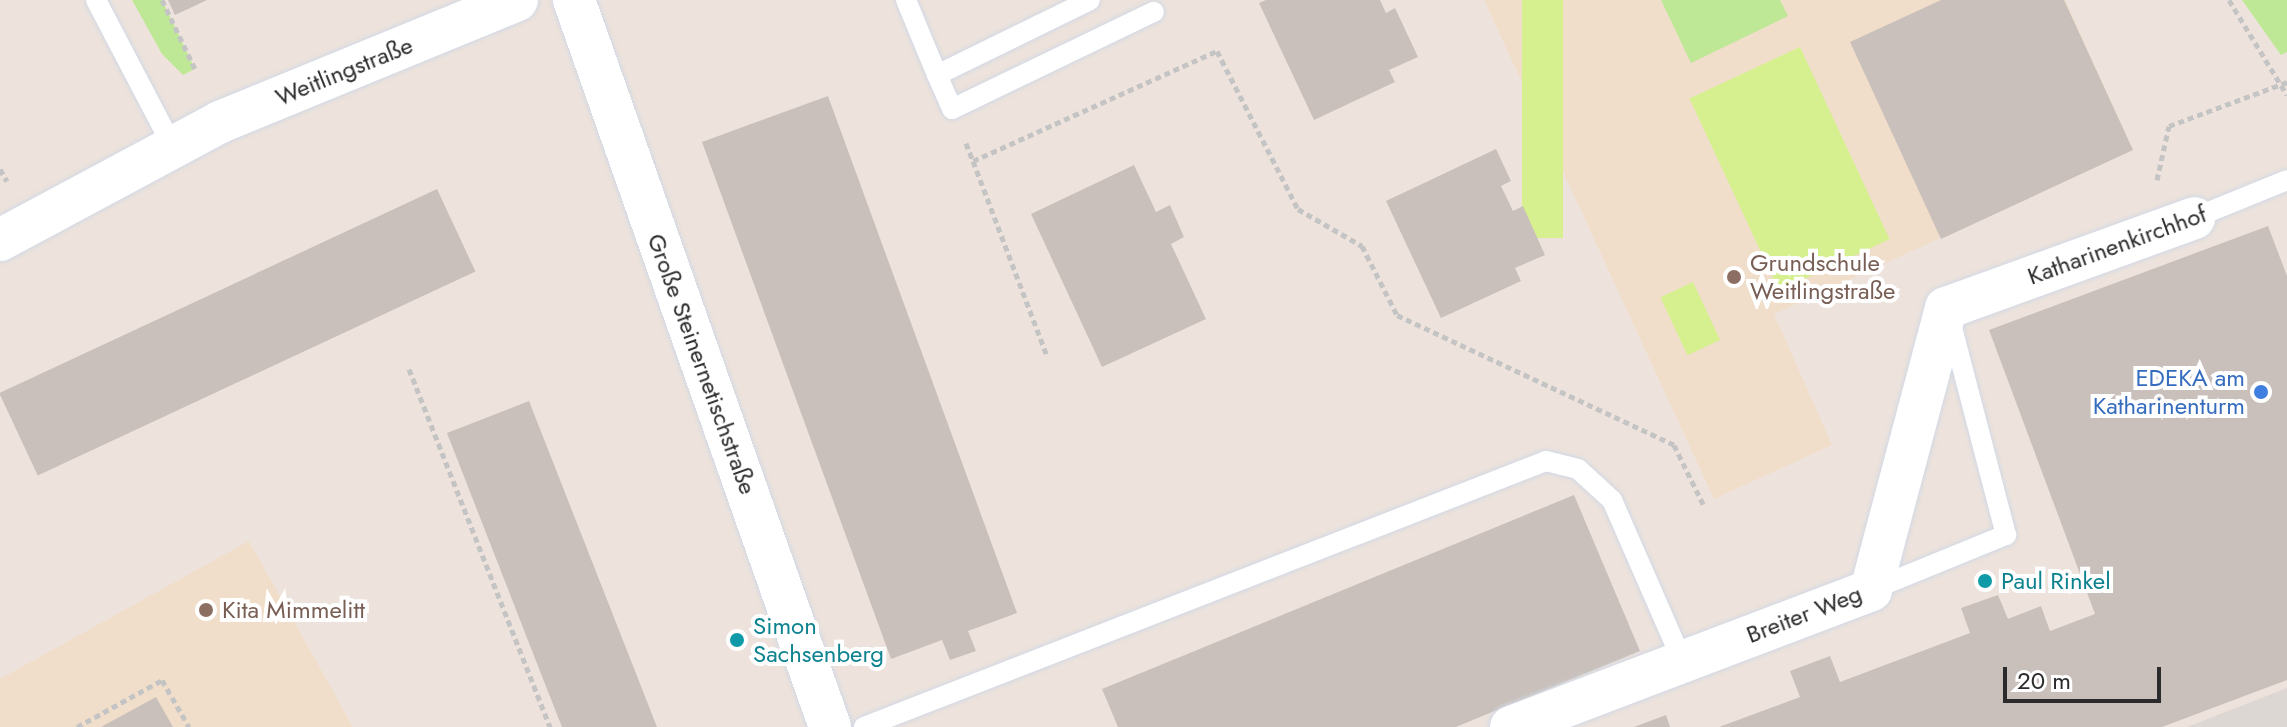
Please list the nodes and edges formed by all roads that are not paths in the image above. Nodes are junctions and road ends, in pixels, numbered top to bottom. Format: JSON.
{"nodes":[{"id":1,"x":96,"y":0,"type":"edge"},
{"id":2,"x":517,"y":0,"type":"edge"},
{"id":3,"x":574,"y":0,"type":"edge"},
{"id":4,"x":906,"y":0,"type":"edge"},
{"id":5,"x":1090,"y":0,"type":"edge"},
{"id":6,"x":1154,"y":12,"type":"dead end"},
{"id":7,"x":937,"y":75,"type":"junction"},
{"id":8,"x":173,"y":147,"type":"junction"},
{"id":9,"x":2287,"y":180,"type":"edge"},
{"id":10,"x":2194,"y":218,"type":"joint"},
{"id":11,"x":0,"y":240,"type":"edge"},
{"id":12,"x":1946,"y":308,"type":"junction"},
{"id":13,"x":1871,"y":590,"type":"junction"},
{"id":14,"x":1682,"y":660,"type":"junction"},
{"id":15,"x":830,"y":727,"type":"edge"},
{"id":16,"x":864,"y":727,"type":"edge"},
{"id":17,"x":1511,"y":727,"type":"edge"}],
"edges":[{"from":1,"to":8,"type":"lane"},
{"from":2,"to":8,"type":"street","name":"Weitlingstraße"},
{"from":3,"to":15,"type":"street","name":"Große Steinernetischstraße"},
{"from":4,"to":7,"type":"lane"},
{"from":5,"to":7,"type":"lane"},
{"from":6,"to":7,"type":"lane"},
{"from":8,"to":11,"type":"street","name":"Weitlingstraße"},
{"from":9,"to":10,"type":"lane","name":"Katharinenkirchhof"},
{"from":10,"to":12,"type":"street","name":"Katharinenkirchhof"},
{"from":12,"to":13,"type":"street","name":"Breiter Weg"},
{"from":12,"to":13,"type":"lane"},
{"from":13,"to":14,"type":"street","name":"Breiter Weg"},
{"from":14,"to":16,"type":"lane"},
{"from":14,"to":17,"type":"street","name":"Breiter Weg"}]}
